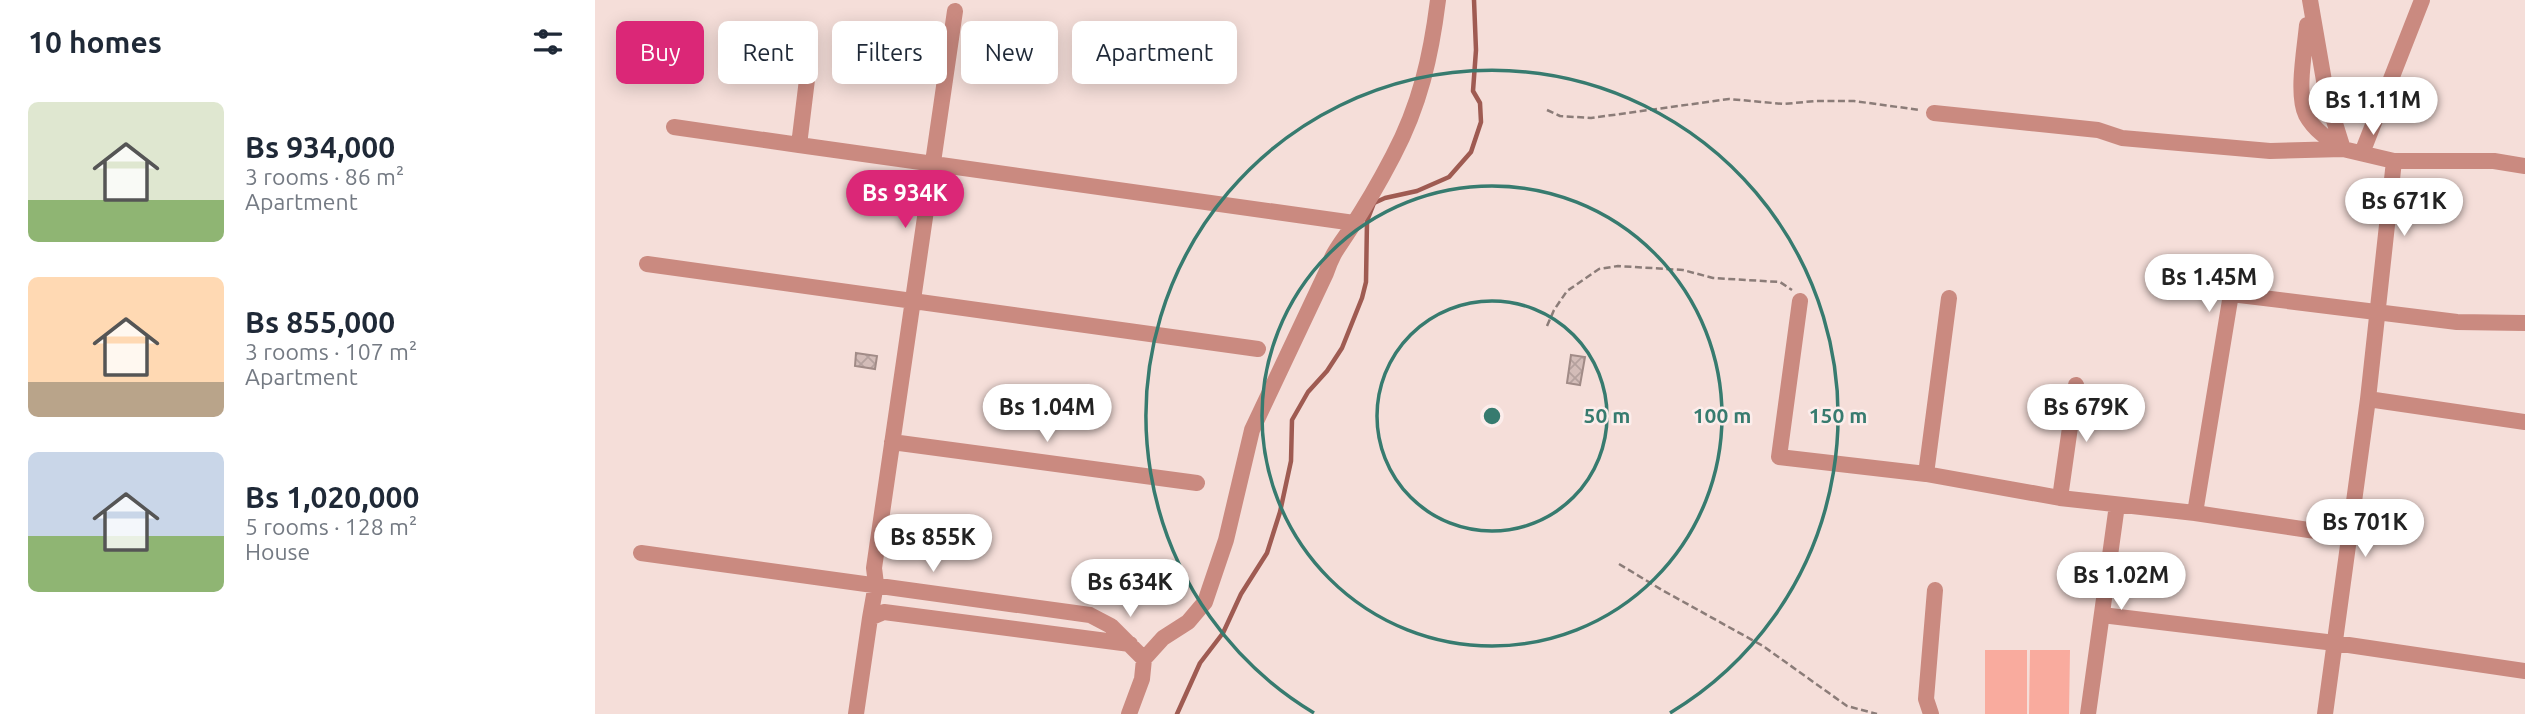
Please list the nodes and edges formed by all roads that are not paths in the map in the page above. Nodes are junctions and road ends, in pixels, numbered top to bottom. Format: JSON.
{"nodes":[{"id":1,"x":1438,"y":0,"type":"edge"},
{"id":2,"x":2309,"y":0,"type":"edge"},
{"id":3,"x":2422,"y":0,"type":"edge"},
{"id":4,"x":955,"y":11,"type":"dead end"},
{"id":5,"x":806,"y":84,"type":"edge"},
{"id":6,"x":1934,"y":113,"type":"road end"},
{"id":7,"x":674,"y":127,"type":"dead end"},
{"id":8,"x":799,"y":145,"type":"junction"},
{"id":9,"x":2343,"y":149,"type":"junction"},
{"id":10,"x":2362,"y":153,"type":"junction"},
{"id":11,"x":2394,"y":161,"type":"junction"},
{"id":12,"x":932,"y":163,"type":"junction"},
{"id":13,"x":2525,"y":166,"type":"edge"},
{"id":14,"x":1354,"y":223,"type":"junction"},
{"id":15,"x":647,"y":264,"type":"dead end"},
{"id":16,"x":1949,"y":298,"type":"dead end"},
{"id":17,"x":1800,"y":301,"type":"road end"},
{"id":18,"x":913,"y":302,"type":"junction"},
{"id":19,"x":2378,"y":312,"type":"junction"},
{"id":20,"x":2525,"y":323,"type":"edge"},
{"id":21,"x":1258,"y":349,"type":"dead end"},
{"id":22,"x":2077,"y":385,"type":"dead end"},
{"id":23,"x":2368,"y":399,"type":"junction"},
{"id":24,"x":2525,"y":422,"type":"edge"},
{"id":25,"x":892,"y":442,"type":"junction"},
{"id":26,"x":1926,"y":474,"type":"junction"},
{"id":27,"x":1196,"y":483,"type":"dead end"},
{"id":28,"x":2060,"y":498,"type":"junction"},
{"id":29,"x":2117,"y":505,"type":"junction"},
{"id":30,"x":2195,"y":513,"type":"junction"},
{"id":31,"x":2349,"y":536,"type":"junction"},
{"id":32,"x":641,"y":553,"type":"dead end"},
{"id":33,"x":876,"y":584,"type":"junction"},
{"id":34,"x":1935,"y":590,"type":"dead end"},
{"id":35,"x":2102,"y":615,"type":"junction"},
{"id":36,"x":870,"y":618,"type":"junction"},
{"id":37,"x":2335,"y":643,"type":"junction"},
{"id":38,"x":1130,"y":644,"type":"junction"},
{"id":39,"x":1144,"y":659,"type":"junction"},
{"id":40,"x":2525,"y":671,"type":"edge"},
{"id":41,"x":856,"y":714,"type":"edge"},
{"id":42,"x":1129,"y":714,"type":"edge"},
{"id":43,"x":1931,"y":714,"type":"edge"},
{"id":44,"x":2088,"y":714,"type":"edge"},
{"id":45,"x":2325,"y":714,"type":"edge"}],
"edges":[{"from":1,"to":14,"type":"street"},
{"from":2,"to":9,"type":"street"},
{"from":2,"to":9,"type":"street"},
{"from":3,"to":10,"type":"street"},
{"from":4,"to":12,"type":"street"},
{"from":5,"to":8,"type":"street"},
{"from":6,"to":9,"type":"street"},
{"from":7,"to":8,"type":"street"},
{"from":8,"to":12,"type":"street"},
{"from":9,"to":10,"type":"street"},
{"from":10,"to":11,"type":"street"},
{"from":11,"to":13,"type":"street"},
{"from":11,"to":19,"type":"street"},
{"from":12,"to":14,"type":"street"},
{"from":12,"to":18,"type":"street"},
{"from":14,"to":39,"type":"street"},
{"from":15,"to":18,"type":"street"},
{"from":16,"to":26,"type":"street"},
{"from":17,"to":26,"type":"street"},
{"from":18,"to":21,"type":"street"},
{"from":18,"to":25,"type":"street"},
{"from":19,"to":20,"type":"street"},
{"from":19,"to":23,"type":"street"},
{"from":19,"to":30,"type":"street"},
{"from":22,"to":28,"type":"street"},
{"from":23,"to":24,"type":"street"},
{"from":23,"to":31,"type":"street"},
{"from":25,"to":27,"type":"street"},
{"from":25,"to":33,"type":"street"},
{"from":26,"to":28,"type":"street"},
{"from":28,"to":29,"type":"street"},
{"from":29,"to":30,"type":"street"},
{"from":29,"to":35,"type":"street"},
{"from":30,"to":31,"type":"street"},
{"from":31,"to":37,"type":"street"},
{"from":32,"to":33,"type":"street"},
{"from":33,"to":36,"type":"street"},
{"from":33,"to":38,"type":"street"},
{"from":34,"to":43,"type":"street"},
{"from":35,"to":37,"type":"street"},
{"from":35,"to":44,"type":"street"},
{"from":36,"to":38,"type":"street"},
{"from":36,"to":41,"type":"street"},
{"from":37,"to":40,"type":"street"},
{"from":37,"to":45,"type":"street"},
{"from":38,"to":39,"type":"street"},
{"from":39,"to":42,"type":"street"}]}
